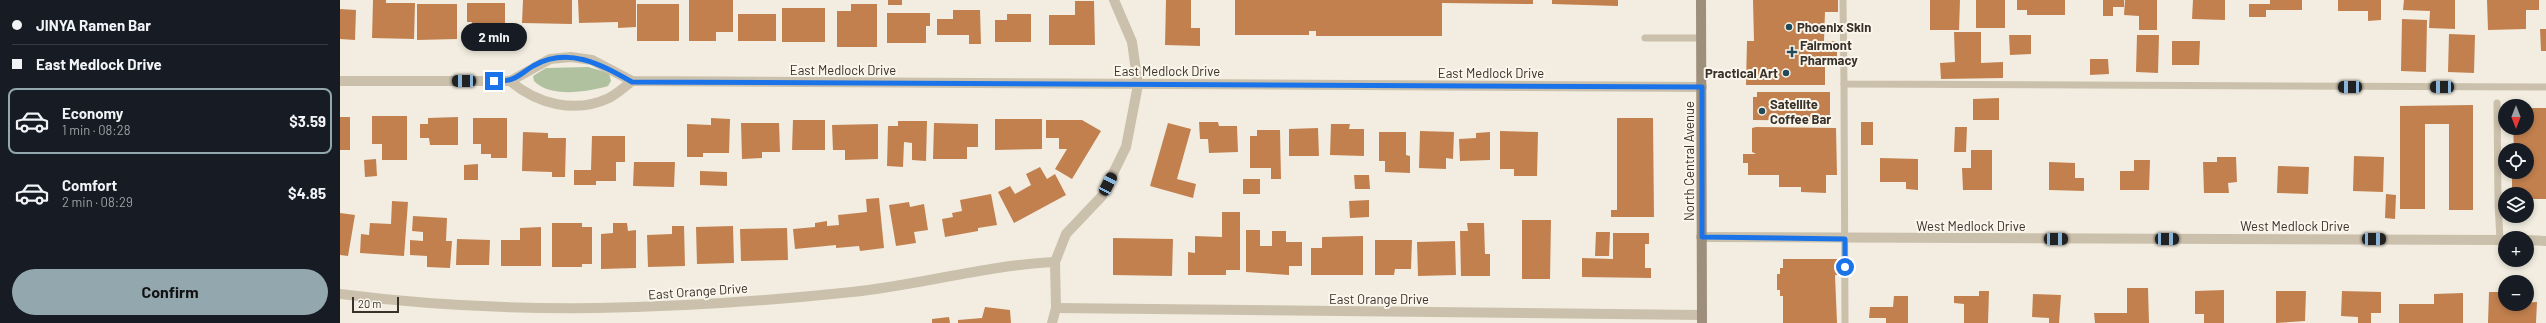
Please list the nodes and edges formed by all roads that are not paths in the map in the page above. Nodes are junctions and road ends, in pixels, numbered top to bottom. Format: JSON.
{"nodes":[{"id":1,"x":1114,"y":0,"type":"edge"},
{"id":2,"x":1701,"y":0,"type":"edge"},
{"id":3,"x":1843,"y":0,"type":"edge"},
{"id":4,"x":1645,"y":38,"type":"dead end"},
{"id":5,"x":1701,"y":38,"type":"junction"},
{"id":6,"x":340,"y":81,"type":"edge"},
{"id":7,"x":510,"y":82,"type":"junction"},
{"id":8,"x":632,"y":82,"type":"junction"},
{"id":9,"x":1844,"y":84,"type":"junction"},
{"id":10,"x":1138,"y":85,"type":"junction"},
{"id":11,"x":1702,"y":87,"type":"junction"},
{"id":12,"x":2546,"y":87,"type":"edge"},
{"id":13,"x":2497,"y":104,"type":"dead end"},
{"id":14,"x":2502,"y":231,"type":"edge"},
{"id":15,"x":1702,"y":237,"type":"junction"},
{"id":16,"x":1845,"y":239,"type":"junction"},
{"id":17,"x":2498,"y":240,"type":"edge"},
{"id":18,"x":2534,"y":240,"type":"edge"},
{"id":19,"x":2546,"y":241,"type":"edge"},
{"id":20,"x":1055,"y":262,"type":"junction"},
{"id":21,"x":340,"y":294,"type":"edge"},
{"id":22,"x":1056,"y":308,"type":"junction"},
{"id":23,"x":1702,"y":319,"type":"edge"},
{"id":24,"x":1052,"y":323,"type":"edge"},
{"id":25,"x":1845,"y":323,"type":"edge"}],
"edges":[{"from":1,"to":10,"type":"street"},
{"from":2,"to":5,"type":"main road","name":"North Central Avenue"},
{"from":3,"to":9,"type":"lane"},
{"from":4,"to":5,"type":"lane"},
{"from":5,"to":11,"type":"main road","name":"North Central Avenue"},
{"from":6,"to":7,"type":"street"},
{"from":7,"to":8,"type":"street"},
{"from":7,"to":8,"type":"street","name":"East Medlock Drive"},
{"from":8,"to":10,"type":"street","name":"East Medlock Drive"},
{"from":9,"to":12,"type":"lane"},
{"from":9,"to":16,"type":"lane"},
{"from":10,"to":11,"type":"street","name":"East Medlock Drive"},
{"from":10,"to":20,"type":"street"},
{"from":11,"to":15,"type":"main road","name":"North Central Avenue"},
{"from":13,"to":14,"type":"lane"},
{"from":15,"to":16,"type":"street","name":"West Medlock Drive"},
{"from":15,"to":23,"type":"main road","name":"North Central Avenue"},
{"from":16,"to":17,"type":"street","name":"West Medlock Drive"},
{"from":16,"to":25,"type":"lane"},
{"from":18,"to":19,"type":"street"},
{"from":20,"to":21,"type":"street","name":"East Orange Drive"},
{"from":20,"to":22,"type":"street"},
{"from":22,"to":23,"type":"street","name":"East Orange Drive"},
{"from":22,"to":24,"type":"street"}]}
